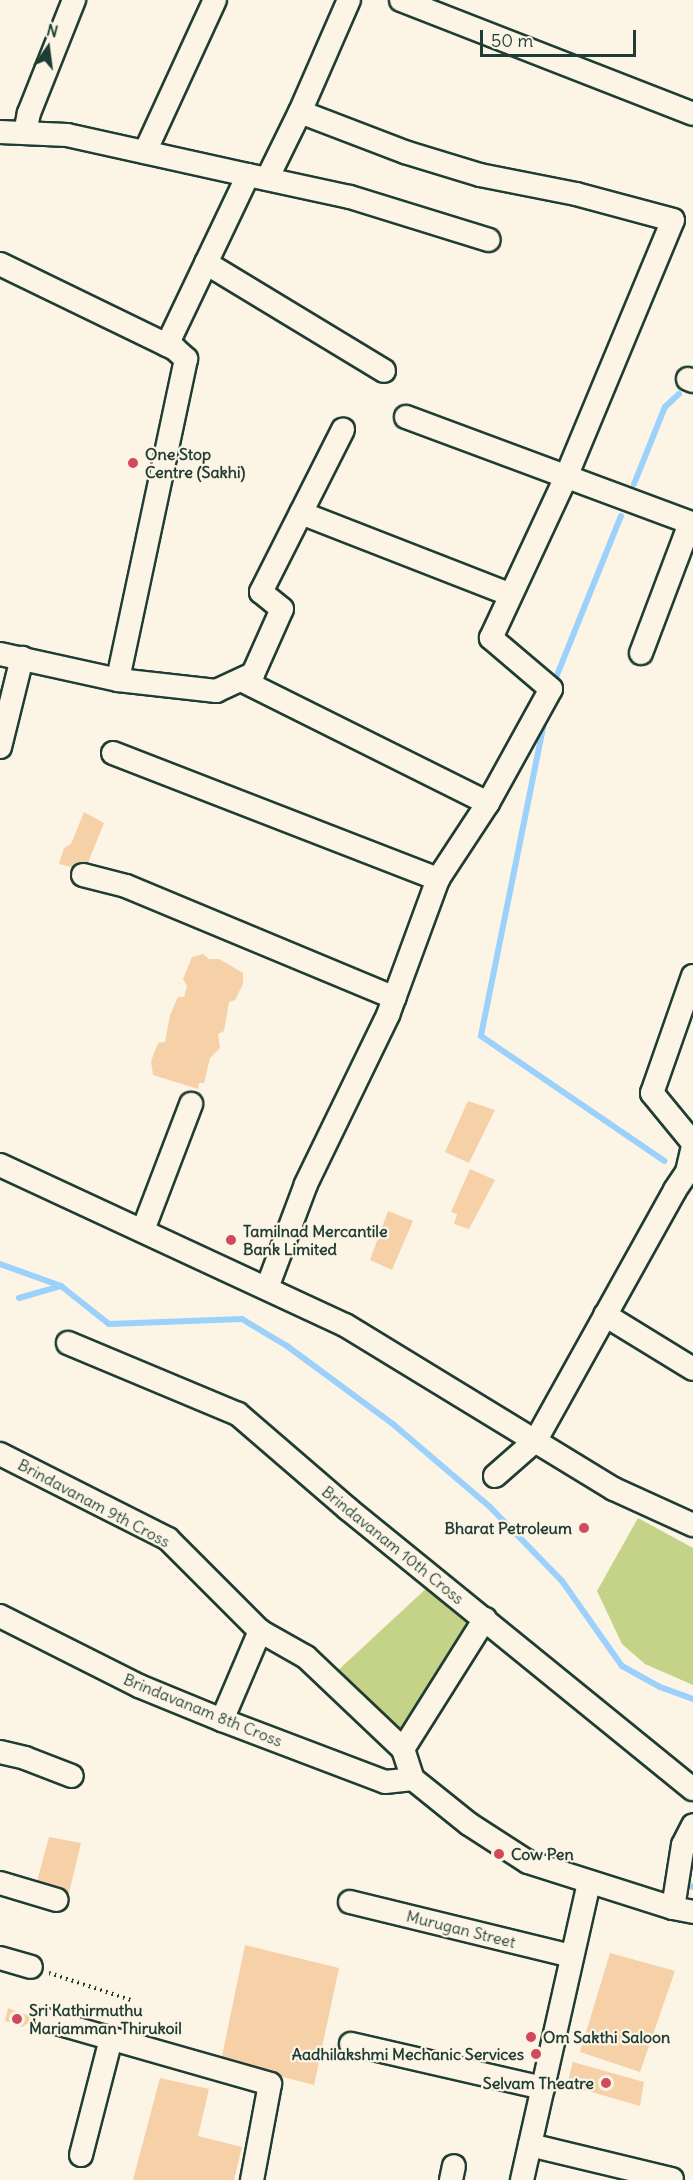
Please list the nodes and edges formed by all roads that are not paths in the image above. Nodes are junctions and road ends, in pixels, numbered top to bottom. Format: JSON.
{"nodes":[{"id":1,"x":74,"y":0,"type":"edge"},
{"id":2,"x":215,"y":0,"type":"edge"},
{"id":3,"x":349,"y":0,"type":"edge"},
{"id":4,"x":400,"y":0,"type":"edge"},
{"id":5,"x":300,"y":111,"type":"junction"},
{"id":6,"x":693,"y":114,"type":"edge"},
{"id":7,"x":0,"y":132,"type":"edge"},
{"id":8,"x":25,"y":133,"type":"junction"},
{"id":9,"x":145,"y":152,"type":"junction"},
{"id":10,"x":257,"y":177,"type":"junction"},
{"id":11,"x":489,"y":240,"type":"dead end"},
{"id":12,"x":206,"y":263,"type":"junction"},
{"id":13,"x":0,"y":264,"type":"edge"},
{"id":14,"x":167,"y":345,"type":"junction"},
{"id":15,"x":384,"y":371,"type":"dead end"},
{"id":16,"x":406,"y":417,"type":"dead end"},
{"id":17,"x":343,"y":430,"type":"dead end"},
{"id":18,"x":566,"y":477,"type":"junction"},
{"id":19,"x":301,"y":513,"type":"junction"},
{"id":20,"x":692,"y":524,"type":"edge"},
{"id":21,"x":511,"y":595,"type":"junction"},
{"id":22,"x":641,"y":652,"type":"dead end"},
{"id":23,"x":11,"y":656,"type":"edge"},
{"id":24,"x":118,"y":680,"type":"junction"},
{"id":25,"x":241,"y":680,"type":"junction"},
{"id":26,"x":0,"y":747,"type":"edge"},
{"id":27,"x":113,"y":753,"type":"dead end"},
{"id":28,"x":488,"y":803,"type":"junction"},
{"id":29,"x":83,"y":874,"type":"dead end"},
{"id":30,"x":438,"y":879,"type":"junction"},
{"id":31,"x":693,"y":976,"type":"edge"},
{"id":32,"x":394,"y":998,"type":"junction"},
{"id":33,"x":191,"y":1104,"type":"dead end"},
{"id":34,"x":692,"y":1155,"type":"edge"},
{"id":35,"x":0,"y":1165,"type":"edge"},
{"id":36,"x":143,"y":1230,"type":"junction"},
{"id":37,"x":267,"y":1288,"type":"junction"},
{"id":38,"x":605,"y":1315,"type":"junction"},
{"id":39,"x":68,"y":1343,"type":"dead end"},
{"id":40,"x":693,"y":1369,"type":"edge"},
{"id":41,"x":536,"y":1440,"type":"junction"},
{"id":42,"x":0,"y":1454,"type":"edge"},
{"id":43,"x":495,"y":1476,"type":"dead end"},
{"id":44,"x":693,"y":1525,"type":"edge"},
{"id":45,"x":0,"y":1616,"type":"edge"},
{"id":46,"x":484,"y":1618,"type":"junction"},
{"id":47,"x":260,"y":1631,"type":"junction"},
{"id":48,"x":222,"y":1720,"type":"junction"},
{"id":49,"x":403,"y":1749,"type":"junction"},
{"id":50,"x":0,"y":1752,"type":"edge"},
{"id":51,"x":72,"y":1776,"type":"dead end"},
{"id":52,"x":414,"y":1779,"type":"junction"},
{"id":53,"x":693,"y":1789,"type":"edge"},
{"id":54,"x":693,"y":1825,"type":"edge"},
{"id":55,"x":589,"y":1882,"type":"junction"},
{"id":56,"x":0,"y":1883,"type":"edge"},
{"id":57,"x":57,"y":1900,"type":"dead end"},
{"id":58,"x":350,"y":1902,"type":"dead end"},
{"id":59,"x":683,"y":1910,"type":"edge"},
{"id":60,"x":572,"y":1956,"type":"junction"},
{"id":61,"x":0,"y":1958,"type":"edge"},
{"id":62,"x":31,"y":1967,"type":"road end"},
{"id":63,"x":46,"y":2020,"type":"dead end"},
{"id":64,"x":111,"y":2039,"type":"junction"},
{"id":65,"x":351,"y":2044,"type":"dead end"},
{"id":66,"x":543,"y":2088,"type":"junction"},
{"id":67,"x":530,"y":2145,"type":"junction"},
{"id":68,"x":81,"y":2155,"type":"dead end"},
{"id":69,"x":672,"y":2179,"type":"edge"},
{"id":70,"x":252,"y":2180,"type":"edge"},
{"id":71,"x":522,"y":2180,"type":"edge"}],
"edges":[{"from":1,"to":8,"type":"street"},
{"from":2,"to":9,"type":"street"},
{"from":3,"to":5,"type":"street"},
{"from":4,"to":6,"type":"street"},
{"from":5,"to":10,"type":"street"},
{"from":5,"to":18,"type":"street"},
{"from":7,"to":8,"type":"street"},
{"from":8,"to":9,"type":"street"},
{"from":9,"to":10,"type":"street"},
{"from":10,"to":11,"type":"street"},
{"from":10,"to":12,"type":"street"},
{"from":12,"to":14,"type":"street"},
{"from":12,"to":15,"type":"street"},
{"from":13,"to":14,"type":"street"},
{"from":14,"to":24,"type":"street"},
{"from":16,"to":18,"type":"street"},
{"from":17,"to":19,"type":"street"},
{"from":18,"to":20,"type":"street"},
{"from":18,"to":21,"type":"street"},
{"from":19,"to":21,"type":"street"},
{"from":19,"to":25,"type":"street"},
{"from":20,"to":22,"type":"street"},
{"from":21,"to":28,"type":"street"},
{"from":23,"to":24,"type":"street"},
{"from":23,"to":26,"type":"street"},
{"from":24,"to":25,"type":"street"},
{"from":25,"to":28,"type":"street"},
{"from":27,"to":30,"type":"street"},
{"from":28,"to":30,"type":"street"},
{"from":29,"to":32,"type":"street"},
{"from":30,"to":32,"type":"street"},
{"from":31,"to":34,"type":"street"},
{"from":32,"to":37,"type":"street"},
{"from":33,"to":36,"type":"street"},
{"from":34,"to":38,"type":"street"},
{"from":35,"to":36,"type":"street"},
{"from":36,"to":37,"type":"street"},
{"from":37,"to":41,"type":"street"},
{"from":38,"to":40,"type":"street"},
{"from":38,"to":41,"type":"street"},
{"from":39,"to":46,"type":"street","name":"Brindavanam 10th Cross"},
{"from":41,"to":43,"type":"street"},
{"from":41,"to":44,"type":"street"},
{"from":42,"to":47,"type":"street","name":"Brindavanam 9th Cross"},
{"from":45,"to":48,"type":"street","name":"Brindavanam 8th Cross"},
{"from":46,"to":49,"type":"street"},
{"from":46,"to":53,"type":"street","name":"Brindavanam 10th Cross"},
{"from":47,"to":48,"type":"street"},
{"from":47,"to":49,"type":"street","name":"Brindavanam 9th Cross"},
{"from":48,"to":52,"type":"street","name":"Brindavanam 8th Cross"},
{"from":49,"to":52,"type":"street","name":"Brindavanam 9th Cross"},
{"from":50,"to":51,"type":"street"},
{"from":52,"to":55,"type":"street"},
{"from":54,"to":59,"type":"street"},
{"from":55,"to":59,"type":"street"},
{"from":55,"to":60,"type":"street"},
{"from":56,"to":57,"type":"street"},
{"from":58,"to":60,"type":"street","name":"Murugan Street"},
{"from":60,"to":66,"type":"street"},
{"from":61,"to":62,"type":"street"},
{"from":63,"to":64,"type":"street"},
{"from":64,"to":68,"type":"street"},
{"from":64,"to":70,"type":"street"},
{"from":65,"to":66,"type":"street"},
{"from":66,"to":67,"type":"street"},
{"from":67,"to":69,"type":"street"},
{"from":67,"to":71,"type":"street"}]}
